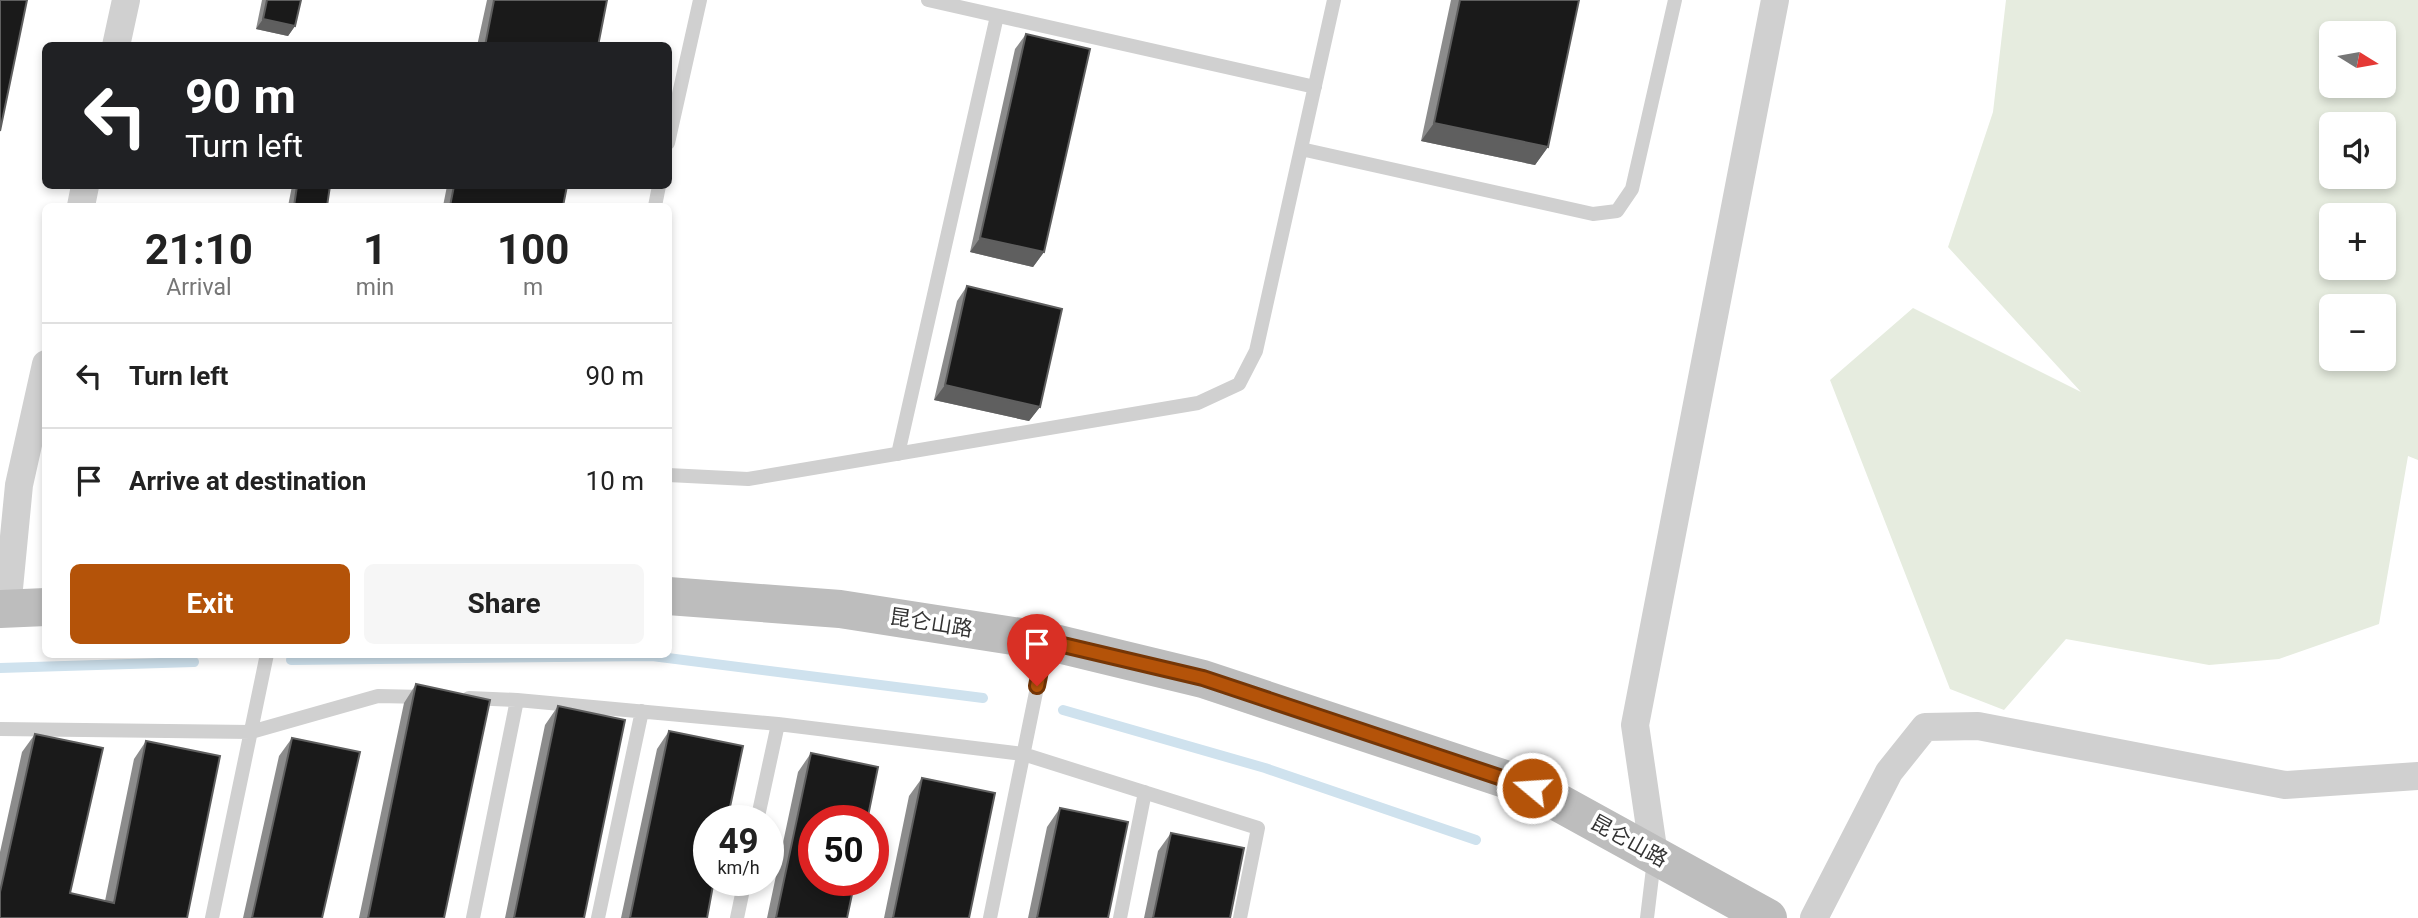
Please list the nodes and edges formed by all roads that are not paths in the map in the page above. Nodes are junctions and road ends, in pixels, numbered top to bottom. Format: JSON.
{"nodes":[{"id":1,"x":127,"y":0,"type":"edge"},
{"id":2,"x":700,"y":0,"type":"edge"},
{"id":3,"x":928,"y":0,"type":"edge"},
{"id":4,"x":1334,"y":0,"type":"edge"},
{"id":5,"x":1675,"y":0,"type":"edge"},
{"id":6,"x":1775,"y":0,"type":"edge"},
{"id":7,"x":998,"y":16,"type":"junction"},
{"id":8,"x":117,"y":42,"type":"edge"},
{"id":9,"x":1315,"y":87,"type":"junction"},
{"id":10,"x":672,"y":125,"type":"edge"},
{"id":11,"x":1301,"y":149,"type":"junction"},
{"id":12,"x":42,"y":383,"type":"edge"},
{"id":13,"x":898,"y":454,"type":"junction"},
{"id":14,"x":672,"y":475,"type":"edge"},
{"id":15,"x":672,"y":596,"type":"edge"},
{"id":16,"x":42,"y":607,"type":"edge"},
{"id":17,"x":3,"y":609,"type":"edge"},
{"id":18,"x":1046,"y":641,"type":"junction"},
{"id":19,"x":266,"y":658,"type":"edge"},
{"id":20,"x":517,"y":700,"type":"junction"},
{"id":21,"x":642,"y":711,"type":"junction"},
{"id":22,"x":778,"y":724,"type":"junction"},
{"id":23,"x":0,"y":729,"type":"edge"},
{"id":24,"x":251,"y":732,"type":"junction"},
{"id":25,"x":1023,"y":754,"type":"junction"},
{"id":26,"x":2418,"y":776,"type":"edge"},
{"id":27,"x":1145,"y":792,"type":"junction"},
{"id":28,"x":760,"y":805,"type":"edge"},
{"id":29,"x":1654,"y":855,"type":"junction"},
{"id":30,"x":741,"y":896,"type":"edge"},
{"id":31,"x":212,"y":918,"type":"edge"},
{"id":32,"x":473,"y":918,"type":"edge"},
{"id":33,"x":598,"y":918,"type":"edge"},
{"id":34,"x":737,"y":918,"type":"edge"},
{"id":35,"x":989,"y":918,"type":"edge"},
{"id":36,"x":1120,"y":918,"type":"edge"},
{"id":37,"x":1240,"y":918,"type":"edge"},
{"id":38,"x":1647,"y":918,"type":"edge"},
{"id":39,"x":1768,"y":918,"type":"edge"},
{"id":40,"x":1814,"y":918,"type":"edge"}],
"edges":[{"from":1,"to":8,"type":"street"},
{"from":2,"to":10,"type":"lane"},
{"from":3,"to":7,"type":"lane"},
{"from":4,"to":9,"type":"lane"},
{"from":5,"to":11,"type":"lane"},
{"from":6,"to":29,"type":"street"},
{"from":7,"to":9,"type":"lane"},
{"from":7,"to":13,"type":"lane"},
{"from":9,"to":11,"type":"lane"},
{"from":11,"to":13,"type":"lane"},
{"from":12,"to":17,"type":"street"},
{"from":13,"to":14,"type":"lane"},
{"from":15,"to":18,"type":"main road","name":"昆仑山路"},
{"from":16,"to":17,"type":"main road"},
{"from":18,"to":25,"type":"lane"},
{"from":18,"to":29,"type":"main road","name":"昆仑山路"},
{"from":19,"to":24,"type":"lane"},
{"from":20,"to":21,"type":"lane"},
{"from":20,"to":24,"type":"lane"},
{"from":20,"to":32,"type":"lane"},
{"from":21,"to":22,"type":"lane"},
{"from":21,"to":33,"type":"lane"},
{"from":22,"to":25,"type":"lane"},
{"from":22,"to":28,"type":"lane"},
{"from":23,"to":24,"type":"lane"},
{"from":24,"to":31,"type":"lane"},
{"from":25,"to":27,"type":"lane"},
{"from":25,"to":35,"type":"lane"},
{"from":26,"to":40,"type":"street"},
{"from":27,"to":36,"type":"lane"},
{"from":27,"to":37,"type":"lane"},
{"from":29,"to":38,"type":"lane"},
{"from":29,"to":39,"type":"main road","name":"昆仑山路"},
{"from":30,"to":34,"type":"lane"}]}
